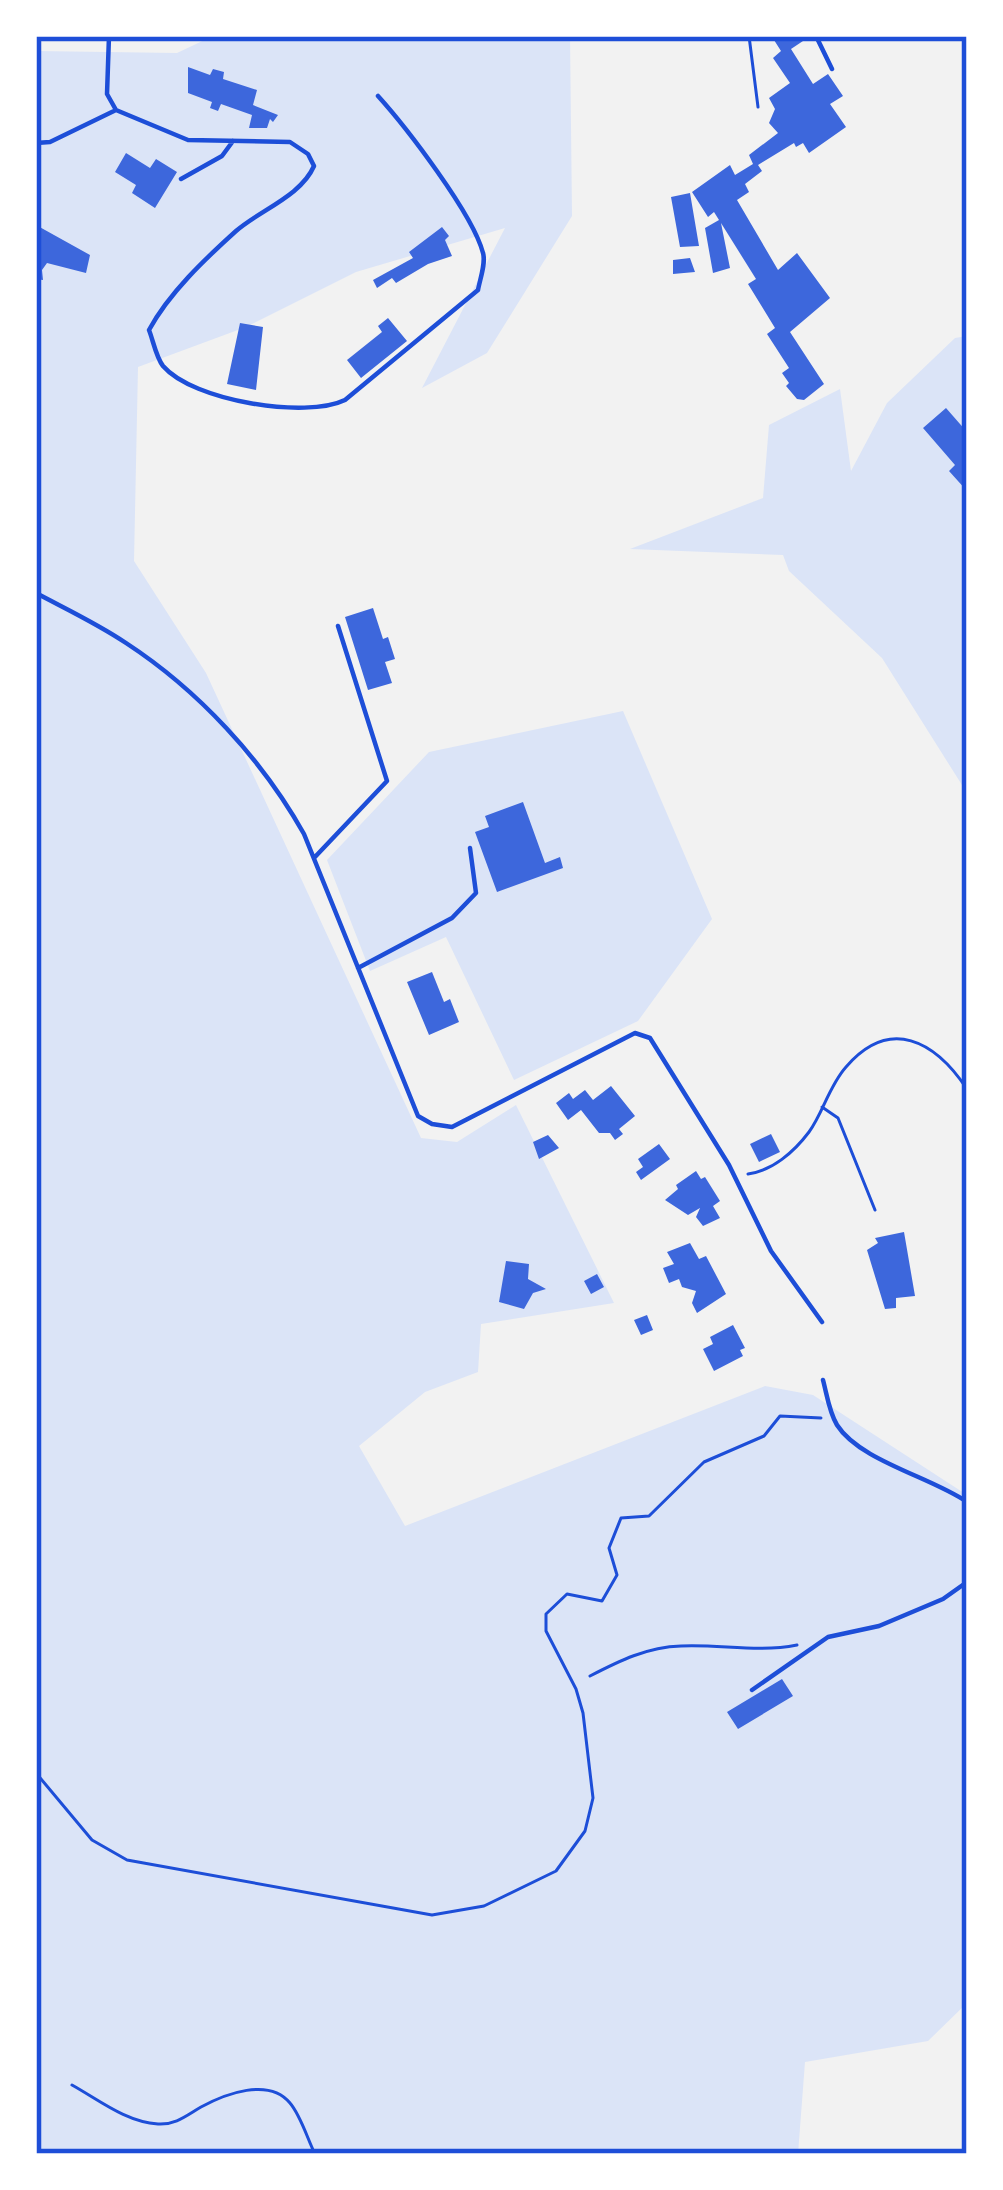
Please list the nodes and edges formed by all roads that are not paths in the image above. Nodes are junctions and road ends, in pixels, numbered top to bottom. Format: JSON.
{"nodes":[{"id":1,"x":109,"y":36,"type":"edge"},
{"id":2,"x":816,"y":36,"type":"edge"},
{"id":3,"x":832,"y":69,"type":"dead end"},
{"id":4,"x":378,"y":96,"type":"dead end"},
{"id":5,"x":116,"y":110,"type":"junction"},
{"id":6,"x":232,"y":141,"type":"junction"},
{"id":7,"x":36,"y":143,"type":"edge"},
{"id":8,"x":181,"y":179,"type":"dead end"},
{"id":9,"x":36,"y":592,"type":"edge"},
{"id":10,"x":338,"y":626,"type":"dead end"},
{"id":11,"x":470,"y":848,"type":"dead end"},
{"id":12,"x":314,"y":858,"type":"junction"},
{"id":13,"x":358,"y":968,"type":"junction"},
{"id":14,"x":821,"y":1322,"type":"dead end"},
{"id":15,"x":824,"y":1380,"type":"dead end"},
{"id":16,"x":967,"y":1502,"type":"edge"},
{"id":17,"x":967,"y":1582,"type":"edge"},
{"id":18,"x":752,"y":1690,"type":"dead end"}],
"edges":[{"from":1,"to":5,"type":"lane"},
{"from":2,"to":3,"type":"lane"},
{"from":4,"to":6,"type":"lane"},
{"from":5,"to":6,"type":"lane"},
{"from":5,"to":7,"type":"lane"},
{"from":6,"to":8,"type":"lane"},
{"from":9,"to":12,"type":"lane"},
{"from":10,"to":12,"type":"lane"},
{"from":11,"to":13,"type":"lane"},
{"from":12,"to":13,"type":"lane"},
{"from":13,"to":14,"type":"lane"},
{"from":15,"to":16,"type":"lane"},
{"from":17,"to":18,"type":"lane"}]}
